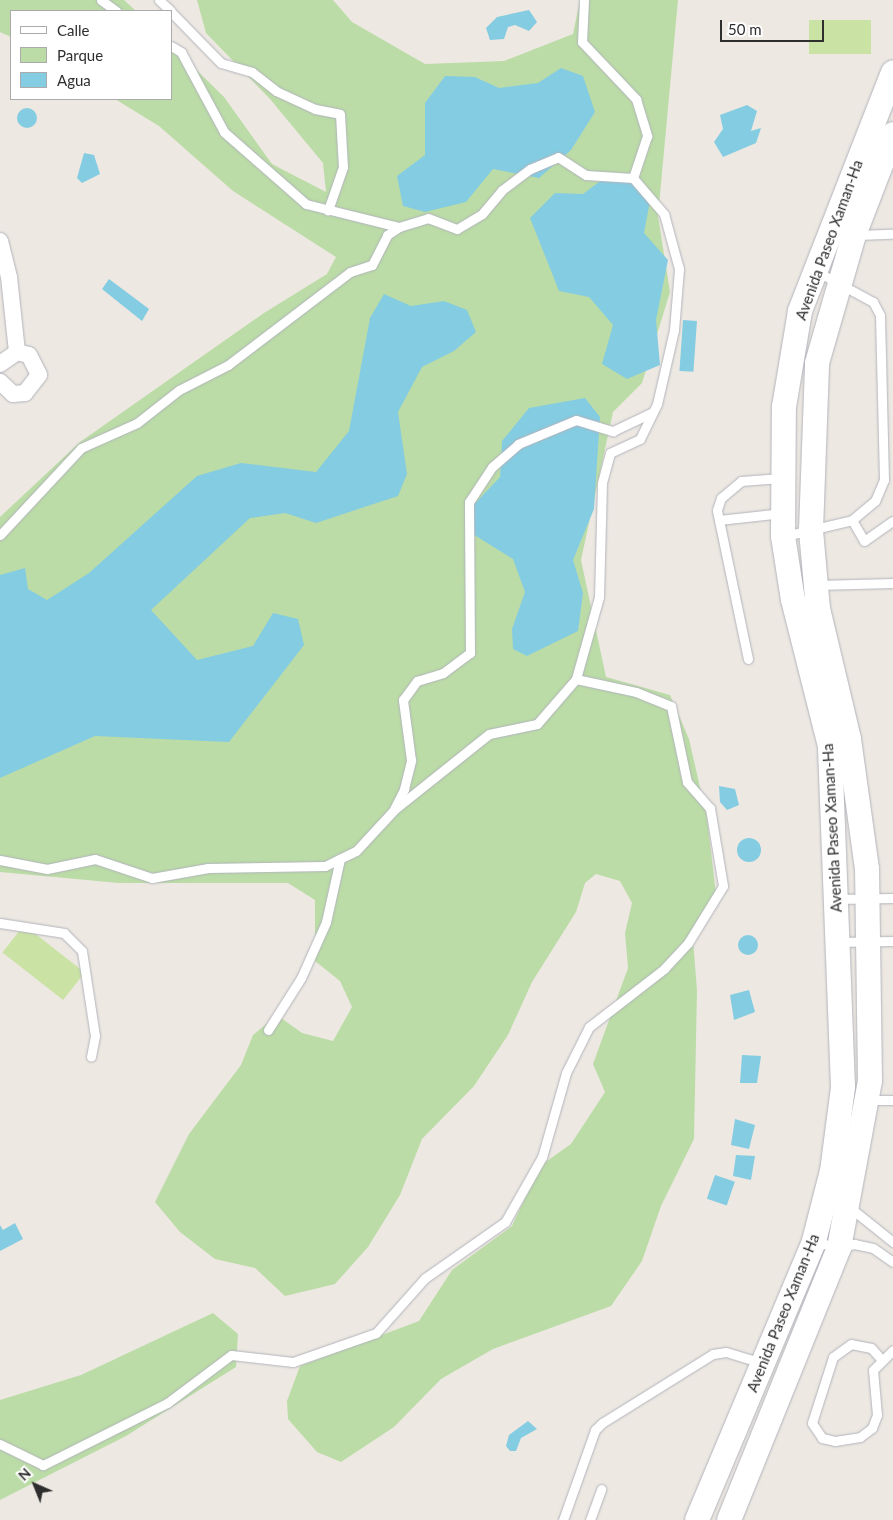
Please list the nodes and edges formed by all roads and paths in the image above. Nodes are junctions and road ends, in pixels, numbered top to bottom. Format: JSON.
{"nodes":[{"id":1,"x":101,"y":0,"type":"edge"},
{"id":2,"x":160,"y":0,"type":"edge"},
{"id":3,"x":584,"y":0,"type":"edge"},
{"id":4,"x":115,"y":10,"type":"edge"},
{"id":5,"x":169,"y":10,"type":"edge"},
{"id":6,"x":172,"y":13,"type":"edge"},
{"id":7,"x":172,"y":47,"type":"edge"},
{"id":8,"x":893,"y":73,"type":"edge"},
{"id":9,"x":892,"y":139,"type":"edge"},
{"id":10,"x":633,"y":178,"type":"junction"},
{"id":11,"x":328,"y":210,"type":"junction"},
{"id":12,"x":400,"y":228,"type":"junction"},
{"id":13,"x":893,"y":234,"type":"edge"},
{"id":14,"x":854,"y":235,"type":"junction"},
{"id":15,"x":0,"y":241,"type":"edge"},
{"id":16,"x":816,"y":270,"type":"junction"},
{"id":17,"x":838,"y":283,"type":"junction"},
{"id":18,"x":17,"y":352,"type":"junction"},
{"id":19,"x":0,"y":364,"type":"edge"},
{"id":20,"x":0,"y":382,"type":"edge"},
{"id":21,"x":653,"y":412,"type":"junction"},
{"id":22,"x":783,"y":478,"type":"junction"},
{"id":23,"x":783,"y":513,"type":"junction"},
{"id":24,"x":719,"y":520,"type":"junction"},
{"id":25,"x":852,"y":520,"type":"junction"},
{"id":26,"x":893,"y":521,"type":"edge"},
{"id":27,"x":811,"y":530,"type":"junction"},
{"id":28,"x":0,"y":535,"type":"edge"},
{"id":29,"x":783,"y":536,"type":"junction"},
{"id":30,"x":893,"y":583,"type":"edge"},
{"id":31,"x":817,"y":585,"type":"junction"},
{"id":32,"x":748,"y":659,"type":"dead end"},
{"id":33,"x":576,"y":679,"type":"junction"},
{"id":34,"x":839,"y":743,"type":"junction"},
{"id":35,"x":393,"y":811,"type":"junction"},
{"id":36,"x":340,"y":859,"type":"junction"},
{"id":37,"x":0,"y":860,"type":"edge"},
{"id":38,"x":868,"y":897,"type":"junction"},
{"id":39,"x":893,"y":898,"type":"edge"},
{"id":40,"x":836,"y":899,"type":"junction"},
{"id":41,"x":0,"y":924,"type":"edge"},
{"id":42,"x":868,"y":941,"type":"junction"},
{"id":43,"x":893,"y":941,"type":"edge"},
{"id":44,"x":837,"y":942,"type":"junction"},
{"id":45,"x":268,"y":1030,"type":"dead end"},
{"id":46,"x":91,"y":1057,"type":"dead end"},
{"id":47,"x":867,"y":1100,"type":"junction"},
{"id":48,"x":893,"y":1100,"type":"edge"},
{"id":49,"x":832,"y":1171,"type":"junction"},
{"id":50,"x":855,"y":1175,"type":"junction"},
{"id":51,"x":848,"y":1206,"type":"junction"},
{"id":52,"x":814,"y":1241,"type":"junction"},
{"id":53,"x":893,"y":1242,"type":"edge"},
{"id":54,"x":839,"y":1248,"type":"junction"},
{"id":55,"x":893,"y":1262,"type":"edge"},
{"id":56,"x":893,"y":1350,"type":"edge"},
{"id":57,"x":881,"y":1358,"type":"junction"},
{"id":58,"x":763,"y":1363,"type":"junction"},
{"id":59,"x":0,"y":1444,"type":"edge"},
{"id":60,"x":601,"y":1488,"type":"dead end"},
{"id":61,"x":563,"y":1520,"type":"edge"},
{"id":62,"x":590,"y":1520,"type":"edge"},
{"id":63,"x":697,"y":1520,"type":"edge"},
{"id":64,"x":729,"y":1520,"type":"edge"}],
"edges":[{"from":1,"to":4,"type":"lane"},
{"from":2,"to":5,"type":"lane"},
{"from":3,"to":10,"type":"lane"},
{"from":6,"to":11,"type":"lane"},
{"from":7,"to":11,"type":"lane"},
{"from":8,"to":16,"type":"main road","name":"Avenida Paseo Xaman-Ha"},
{"from":9,"to":14,"type":"main road","name":"Avenida Paseo Xaman-Ha"},
{"from":10,"to":12,"type":"lane"},
{"from":10,"to":21,"type":"lane"},
{"from":11,"to":12,"type":"lane"},
{"from":12,"to":28,"type":"lane"},
{"from":13,"to":14,"type":"lane"},
{"from":14,"to":17,"type":"main road","name":"Avenida Paseo Xaman-Ha"},
{"from":15,"to":18,"type":"street"},
{"from":16,"to":17,"type":"lane"},
{"from":16,"to":22,"type":"main road","name":"Avenida Paseo Xaman-Ha"},
{"from":17,"to":25,"type":"lane"},
{"from":17,"to":27,"type":"main road","name":"Avenida Paseo Xaman-Ha"},
{"from":18,"to":19,"type":"street"},
{"from":18,"to":20,"type":"street"},
{"from":21,"to":33,"type":"lane"},
{"from":21,"to":35,"type":"lane"},
{"from":22,"to":23,"type":"main road","name":"Avenida Paseo Xaman-Ha"},
{"from":22,"to":24,"type":"lane"},
{"from":23,"to":24,"type":"lane"},
{"from":23,"to":29,"type":"main road","name":"Avenida Paseo Xaman-Ha"},
{"from":24,"to":32,"type":"lane"},
{"from":25,"to":26,"type":"lane"},
{"from":25,"to":27,"type":"lane"},
{"from":27,"to":29,"type":"lane"},
{"from":27,"to":31,"type":"main road","name":"Avenida Paseo Xaman-Ha"},
{"from":29,"to":34,"type":"main road","name":"Avenida Paseo Xaman-Ha"},
{"from":30,"to":31,"type":"lane"},
{"from":31,"to":34,"type":"main road","name":"Avenida Paseo Xaman-Ha"},
{"from":33,"to":35,"type":"lane"},
{"from":33,"to":59,"type":"lane"},
{"from":34,"to":38,"type":"main road","name":"Avenida Paseo Xaman-Ha"},
{"from":34,"to":40,"type":"main road","name":"Avenida Paseo Xaman-Ha"},
{"from":35,"to":36,"type":"lane"},
{"from":36,"to":37,"type":"lane"},
{"from":36,"to":45,"type":"lane"},
{"from":38,"to":39,"type":"lane"},
{"from":38,"to":40,"type":"lane"},
{"from":38,"to":42,"type":"main road","name":"Avenida Paseo Xaman-Ha"},
{"from":40,"to":44,"type":"main road","name":"Avenida Paseo Xaman-Ha"},
{"from":41,"to":46,"type":"lane"},
{"from":42,"to":43,"type":"lane"},
{"from":42,"to":44,"type":"lane"},
{"from":42,"to":47,"type":"main road","name":"Avenida Paseo Xaman-Ha"},
{"from":44,"to":49,"type":"main road","name":"Avenida Paseo Xaman-Ha"},
{"from":47,"to":48,"type":"lane"},
{"from":47,"to":50,"type":"main road","name":"Avenida Paseo Xaman-Ha"},
{"from":49,"to":50,"type":"main road"},
{"from":49,"to":52,"type":"main road","name":"Avenida Paseo Xaman-Ha"},
{"from":50,"to":51,"type":"main road","name":"Avenida Paseo Xaman-Ha"},
{"from":51,"to":53,"type":"lane"},
{"from":51,"to":54,"type":"main road","name":"Avenida Paseo Xaman-Ha"},
{"from":52,"to":54,"type":"lane"},
{"from":52,"to":58,"type":"main road","name":"Avenida Paseo Xaman-Ha"},
{"from":54,"to":55,"type":"lane"},
{"from":54,"to":64,"type":"main road","name":"Avenida Paseo Xaman-Ha"},
{"from":56,"to":57,"type":"lane"},
{"from":57,"to":57,"type":"lane"},
{"from":58,"to":61,"type":"lane"},
{"from":58,"to":63,"type":"main road","name":"Avenida Paseo Xaman-Ha"},
{"from":60,"to":62,"type":"lane"}]}
